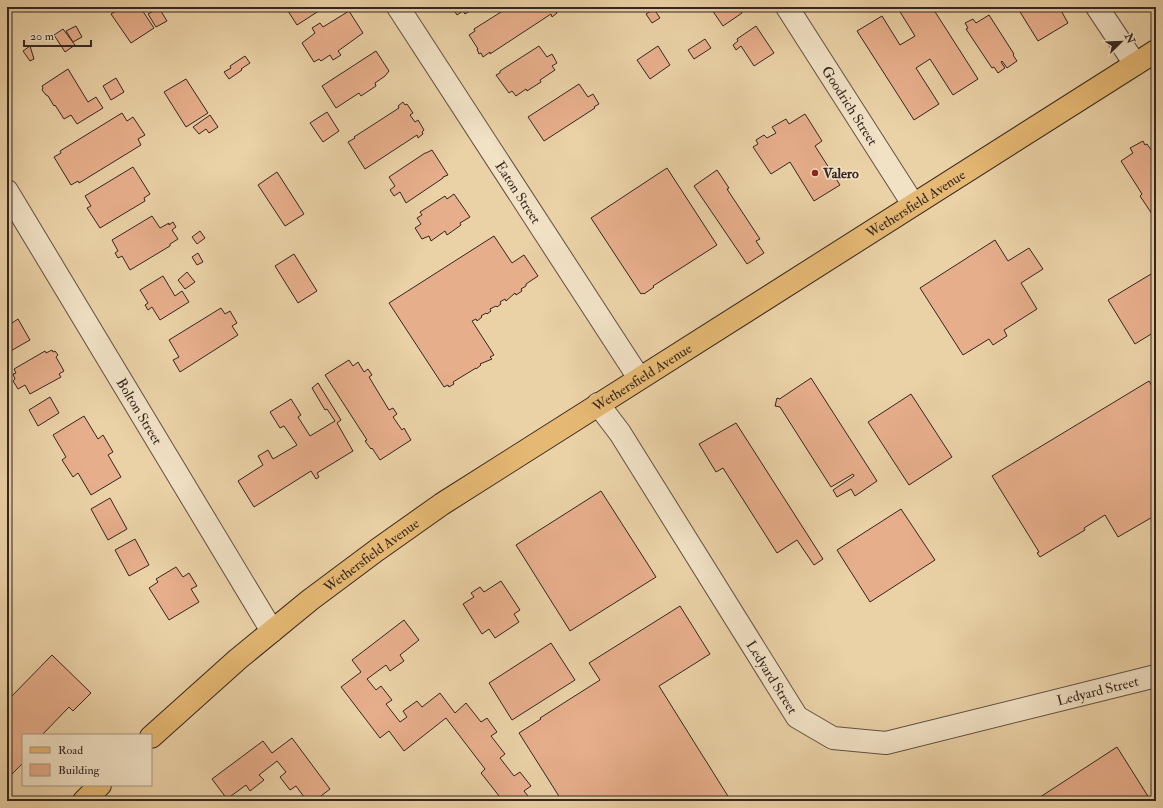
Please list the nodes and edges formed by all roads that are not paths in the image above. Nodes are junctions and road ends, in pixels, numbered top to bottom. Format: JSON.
{"nodes":[{"id":1,"x":398,"y":7,"type":"edge"},
{"id":2,"x":787,"y":7,"type":"edge"},
{"id":3,"x":1097,"y":7,"type":"edge"},
{"id":4,"x":1156,"y":51,"type":"edge"},
{"id":5,"x":1134,"y":64,"type":"junction"},
{"id":6,"x":7,"y":191,"type":"edge"},
{"id":7,"x":913,"y":204,"type":"junction"},
{"id":8,"x":639,"y":378,"type":"junction"},
{"id":9,"x":598,"y":404,"type":"junction"},
{"id":10,"x":272,"y":631,"type":"junction"},
{"id":11,"x":1156,"y":676,"type":"edge"},
{"id":12,"x":152,"y":736,"type":"edge"},
{"id":13,"x":99,"y":786,"type":"edge"},
{"id":14,"x":84,"y":801,"type":"edge"}],
"edges":[{"from":1,"to":8,"type":"street","name":"Eaton Street"},
{"from":2,"to":7,"type":"street","name":"Goodrich Street"},
{"from":3,"to":5,"type":"street"},
{"from":4,"to":5,"type":"main road","name":"Wethersfield Avenue"},
{"from":5,"to":7,"type":"main road","name":"Wethersfield Avenue"},
{"from":6,"to":10,"type":"street","name":"Bolton Street"},
{"from":7,"to":8,"type":"main road","name":"Wethersfield Avenue"},
{"from":8,"to":9,"type":"main road","name":"Wethersfield Avenue"},
{"from":9,"to":10,"type":"main road","name":"Wethersfield Avenue"},
{"from":9,"to":11,"type":"street","name":"Ledyard Street"},
{"from":10,"to":12,"type":"main road","name":"Wethersfield Avenue"},
{"from":13,"to":14,"type":"main road"}]}
